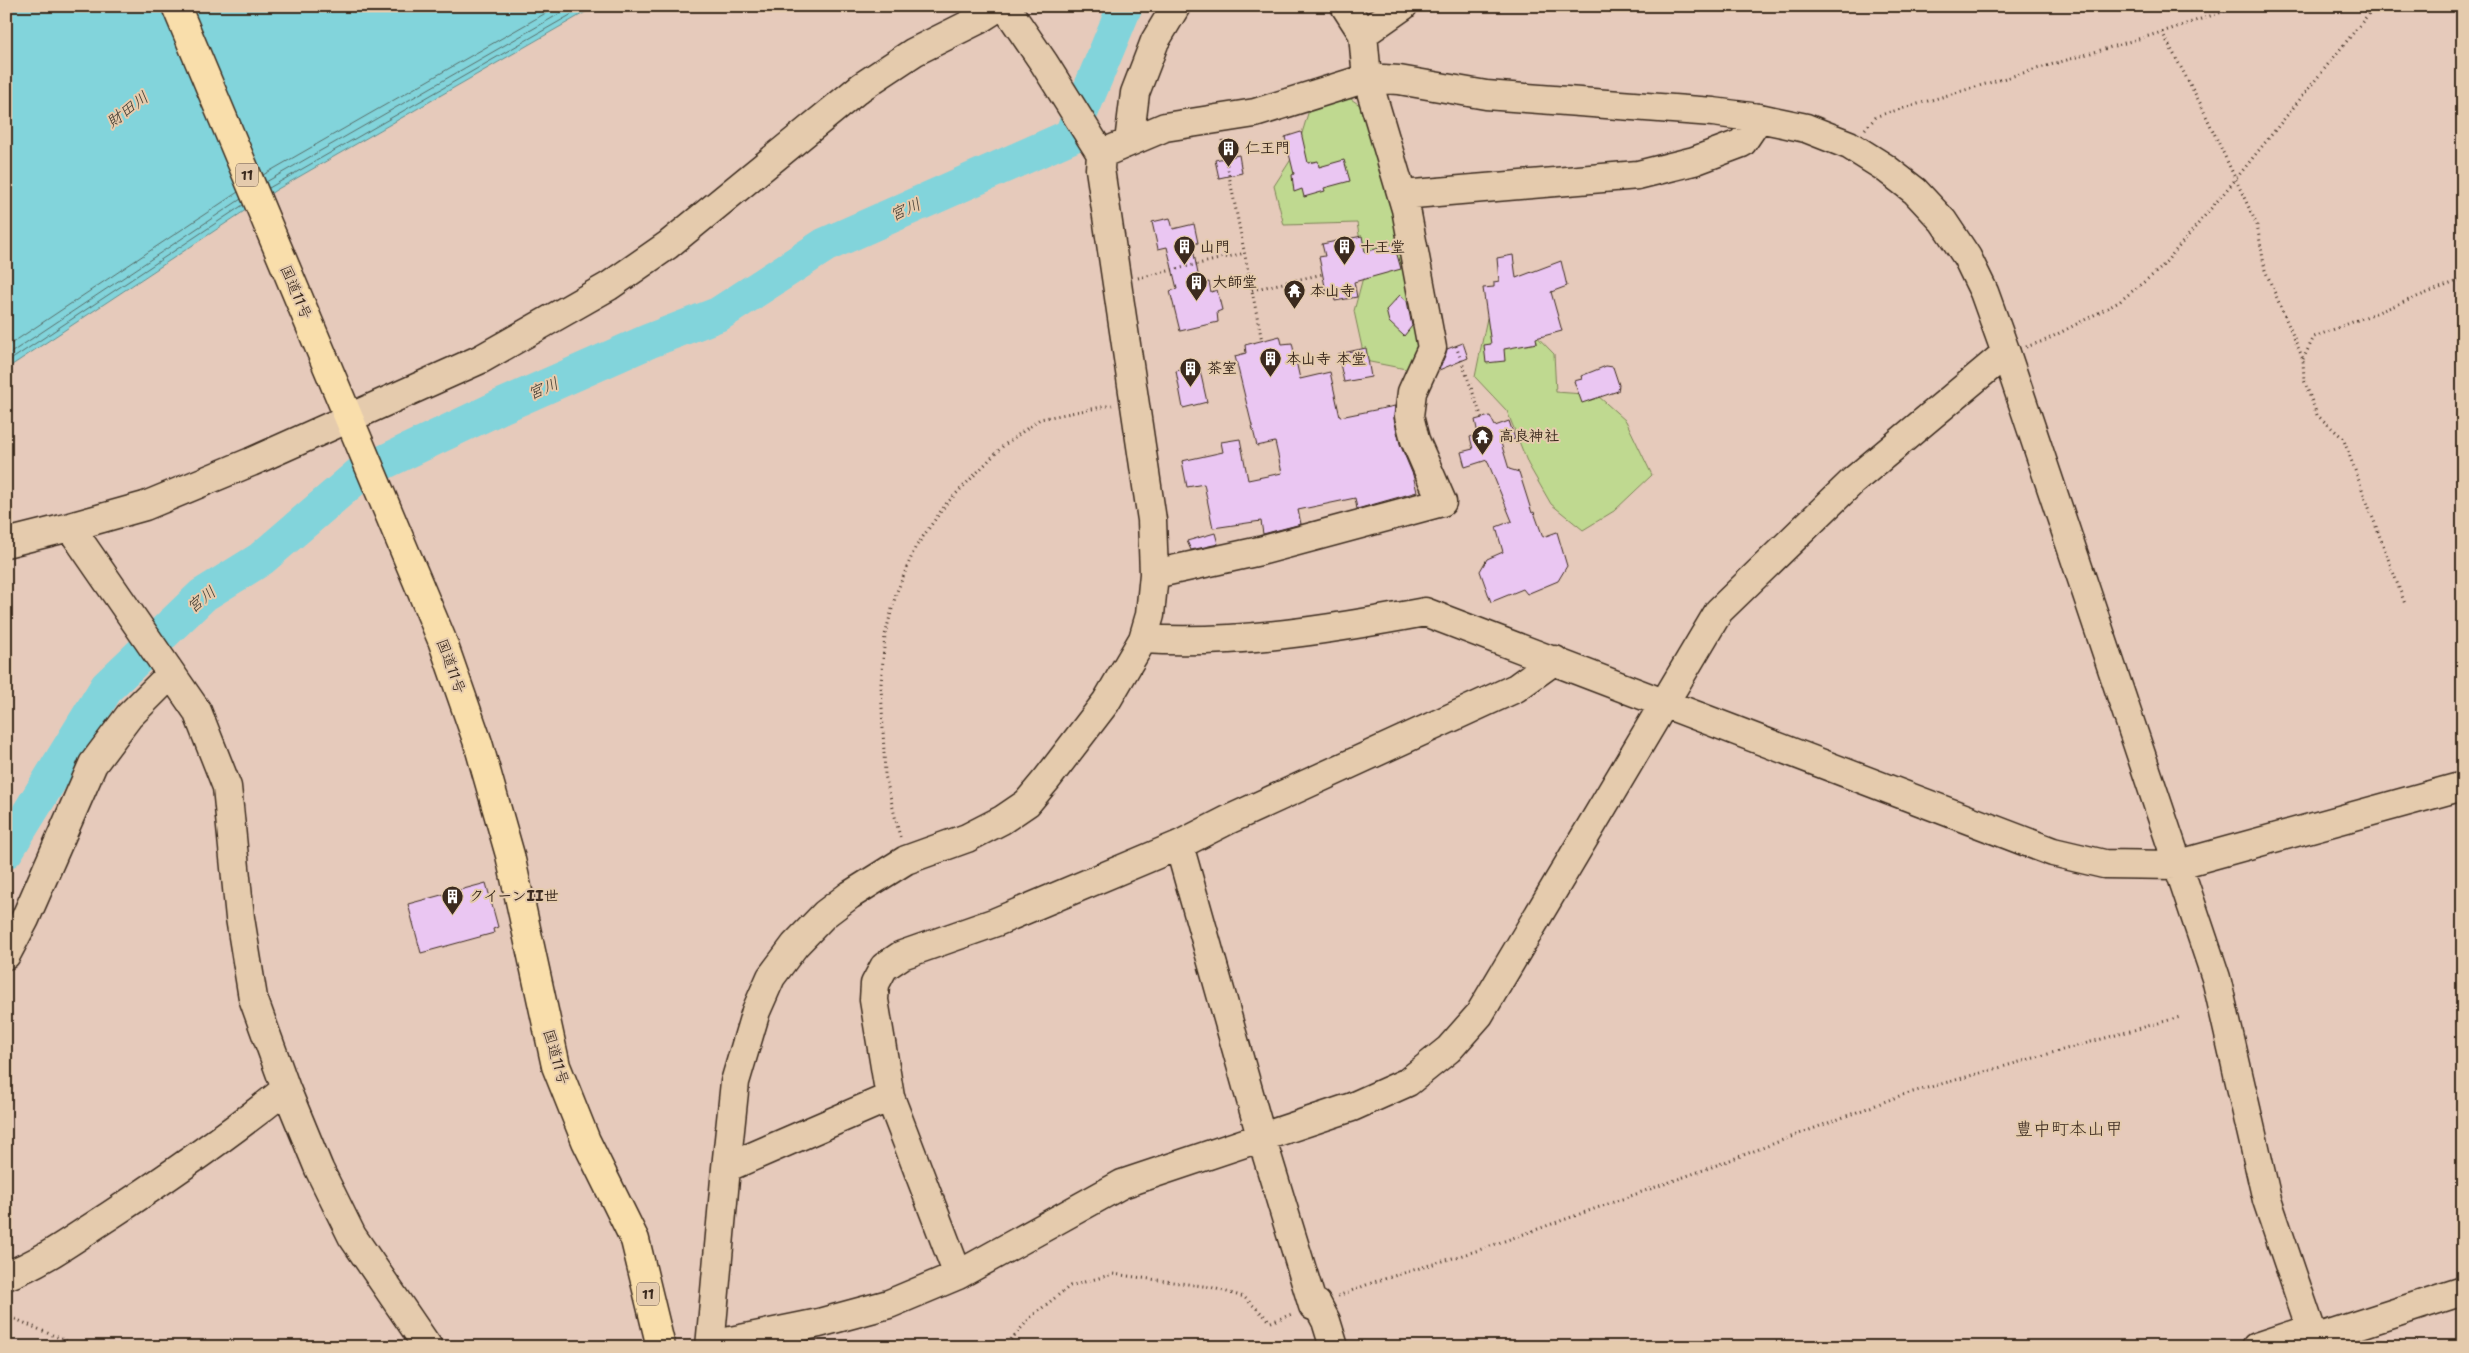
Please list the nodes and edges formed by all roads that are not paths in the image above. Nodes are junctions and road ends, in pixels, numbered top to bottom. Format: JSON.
{"nodes":[{"id":1,"x":176,"y":6,"type":"edge"},
{"id":2,"x":1000,"y":6,"type":"edge"},
{"id":3,"x":1006,"y":6,"type":"edge"},
{"id":4,"x":1176,"y":6,"type":"edge"},
{"id":5,"x":1345,"y":6,"type":"edge"},
{"id":6,"x":1403,"y":6,"type":"edge"},
{"id":7,"x":1363,"y":34,"type":"junction"},
{"id":8,"x":1367,"y":78,"type":"junction"},
{"id":9,"x":1759,"y":118,"type":"junction"},
{"id":10,"x":1129,"y":142,"type":"junction"},
{"id":11,"x":1099,"y":150,"type":"junction"},
{"id":12,"x":1402,"y":195,"type":"junction"},
{"id":13,"x":2006,"y":353,"type":"junction"},
{"id":14,"x":352,"y":423,"type":"junction"},
{"id":15,"x":70,"y":527,"type":"junction"},
{"id":16,"x":6,"y":543,"type":"edge"},
{"id":17,"x":1154,"y":574,"type":"junction"},
{"id":18,"x":1143,"y":639,"type":"junction"},
{"id":19,"x":1555,"y":660,"type":"junction"},
{"id":20,"x":171,"y":674,"type":"junction"},
{"id":21,"x":1663,"y":704,"type":"junction"},
{"id":22,"x":2463,"y":786,"type":"edge"},
{"id":23,"x":1179,"y":845,"type":"junction"},
{"id":24,"x":2176,"y":865,"type":"junction"},
{"id":25,"x":6,"y":955,"type":"edge"},
{"id":26,"x":286,"y":1089,"type":"junction"},
{"id":27,"x":890,"y":1097,"type":"junction"},
{"id":28,"x":1261,"y":1136,"type":"junction"},
{"id":29,"x":726,"y":1168,"type":"junction"},
{"id":30,"x":6,"y":1276,"type":"edge"},
{"id":31,"x":958,"y":1276,"type":"junction"},
{"id":32,"x":2463,"y":1291,"type":"edge"},
{"id":33,"x":2314,"y":1338,"type":"edge"},
{"id":34,"x":711,"y":1346,"type":"edge"},
{"id":35,"x":428,"y":1347,"type":"edge"},
{"id":36,"x":661,"y":1347,"type":"edge"},
{"id":37,"x":1334,"y":1347,"type":"edge"},
{"id":38,"x":2256,"y":1347,"type":"edge"}],
"edges":[{"from":1,"to":14,"type":"highway","name":"国道11号","number":"11"},
{"from":2,"to":14,"type":"street"},
{"from":3,"to":11,"type":"street"},
{"from":4,"to":10,"type":"street"},
{"from":5,"to":7,"type":"street"},
{"from":6,"to":7,"type":"street"},
{"from":7,"to":8,"type":"street"},
{"from":8,"to":9,"type":"street"},
{"from":8,"to":10,"type":"street"},
{"from":8,"to":12,"type":"street"},
{"from":9,"to":12,"type":"street"},
{"from":9,"to":13,"type":"street"},
{"from":10,"to":11,"type":"street"},
{"from":11,"to":17,"type":"street"},
{"from":12,"to":17,"type":"street"},
{"from":13,"to":21,"type":"street"},
{"from":13,"to":24,"type":"street"},
{"from":14,"to":15,"type":"street"},
{"from":14,"to":36,"type":"highway","name":"国道11号","number":"11"},
{"from":15,"to":16,"type":"street"},
{"from":15,"to":20,"type":"street"},
{"from":17,"to":18,"type":"street"},
{"from":18,"to":19,"type":"street"},
{"from":18,"to":29,"type":"street"},
{"from":19,"to":21,"type":"street"},
{"from":19,"to":23,"type":"street"},
{"from":20,"to":25,"type":"street"},
{"from":20,"to":26,"type":"street"},
{"from":21,"to":24,"type":"street"},
{"from":21,"to":28,"type":"street"},
{"from":22,"to":24,"type":"street"},
{"from":23,"to":27,"type":"street"},
{"from":23,"to":28,"type":"street"},
{"from":24,"to":33,"type":"street"},
{"from":26,"to":30,"type":"street"},
{"from":26,"to":35,"type":"street"},
{"from":27,"to":29,"type":"street"},
{"from":27,"to":31,"type":"street"},
{"from":28,"to":31,"type":"street"},
{"from":28,"to":37,"type":"street"},
{"from":29,"to":34,"type":"street"},
{"from":31,"to":34,"type":"street"},
{"from":32,"to":33,"type":"street"},
{"from":33,"to":38,"type":"street"}]}
